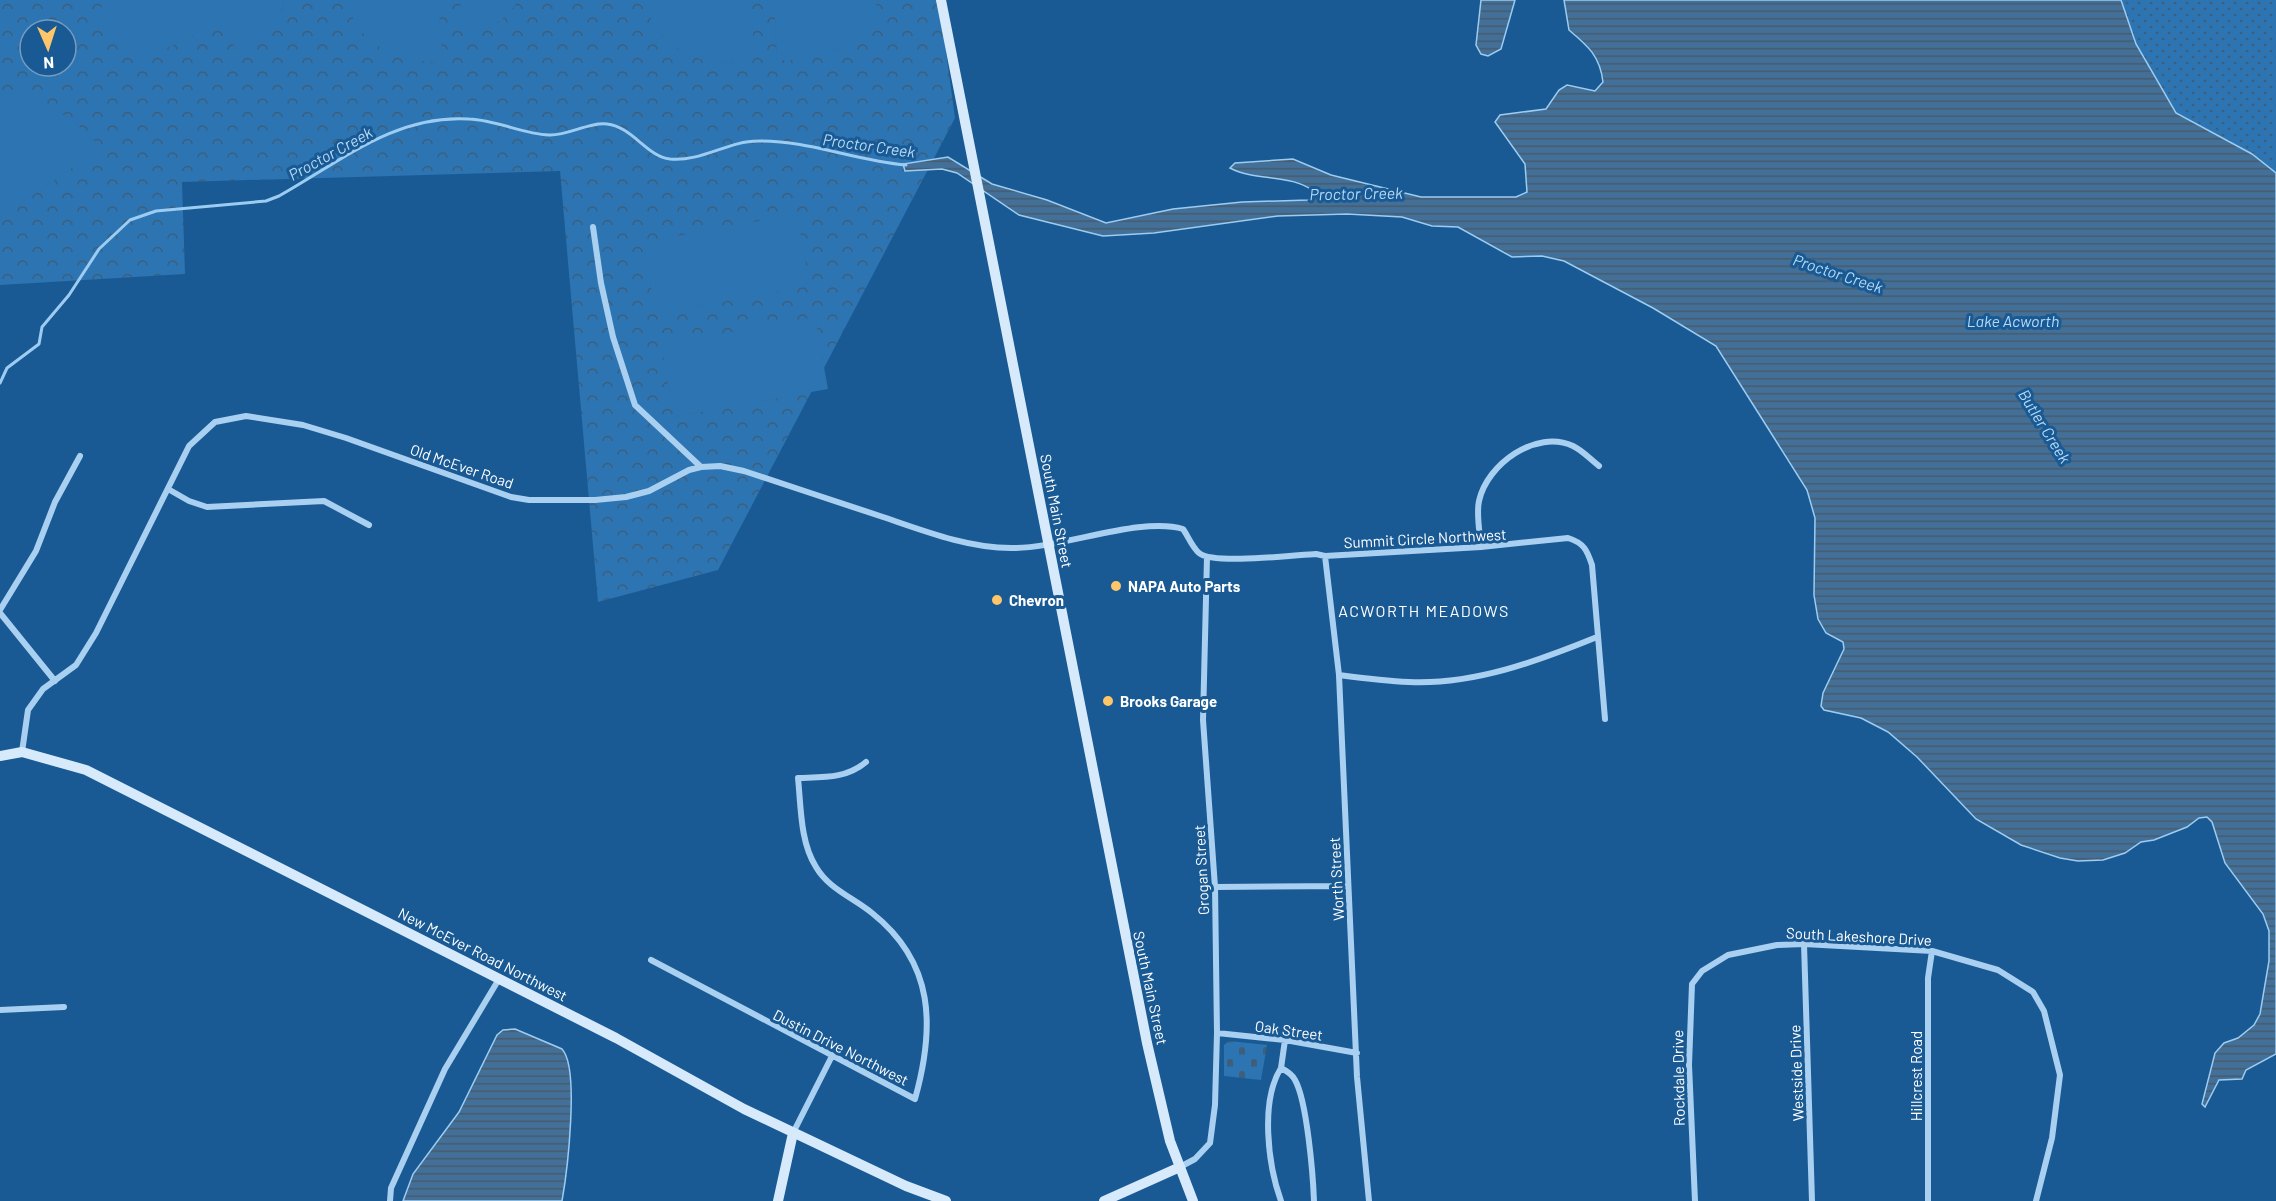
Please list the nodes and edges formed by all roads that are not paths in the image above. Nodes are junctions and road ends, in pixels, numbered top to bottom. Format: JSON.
{"nodes":[{"id":1,"x":941,"y":0,"type":"edge"},
{"id":2,"x":593,"y":227,"type":"dead end"},
{"id":3,"x":80,"y":456,"type":"dead end"},
{"id":4,"x":1599,"y":466,"type":"dead end"},
{"id":5,"x":701,"y":467,"type":"junction"},
{"id":6,"x":168,"y":489,"type":"junction"},
{"id":7,"x":369,"y":525,"type":"dead end"},
{"id":8,"x":1048,"y":545,"type":"junction"},
{"id":9,"x":1481,"y":547,"type":"junction"},
{"id":10,"x":1325,"y":556,"type":"junction"},
{"id":11,"x":1207,"y":557,"type":"junction"},
{"id":12,"x":0,"y":612,"type":"edge"},
{"id":13,"x":1598,"y":637,"type":"junction"},
{"id":14,"x":1339,"y":675,"type":"junction"},
{"id":15,"x":55,"y":681,"type":"junction"},
{"id":16,"x":1605,"y":719,"type":"dead end"},
{"id":17,"x":22,"y":752,"type":"junction"},
{"id":18,"x":0,"y":756,"type":"edge"},
{"id":19,"x":866,"y":762,"type":"dead end"},
{"id":20,"x":1348,"y":886,"type":"junction"},
{"id":21,"x":1215,"y":887,"type":"junction"},
{"id":22,"x":1804,"y":944,"type":"junction"},
{"id":23,"x":1932,"y":951,"type":"junction"},
{"id":24,"x":651,"y":960,"type":"dead end"},
{"id":25,"x":1714,"y":964,"type":"joint"},
{"id":26,"x":499,"y":980,"type":"junction"},
{"id":27,"x":64,"y":1007,"type":"dead end"},
{"id":28,"x":0,"y":1010,"type":"edge"},
{"id":29,"x":1217,"y":1033,"type":"junction"},
{"id":30,"x":1285,"y":1040,"type":"junction"},
{"id":31,"x":1357,"y":1053,"type":"junction"},
{"id":32,"x":832,"y":1056,"type":"junction"},
{"id":33,"x":1281,"y":1068,"type":"junction"},
{"id":34,"x":793,"y":1133,"type":"junction"},
{"id":35,"x":1180,"y":1167,"type":"junction"},
{"id":36,"x":390,"y":1201,"type":"edge"},
{"id":37,"x":778,"y":1201,"type":"edge"},
{"id":38,"x":946,"y":1201,"type":"edge"},
{"id":39,"x":1104,"y":1201,"type":"edge"},
{"id":40,"x":1192,"y":1201,"type":"edge"},
{"id":41,"x":1281,"y":1201,"type":"edge"},
{"id":42,"x":1314,"y":1201,"type":"edge"},
{"id":43,"x":1369,"y":1201,"type":"edge"},
{"id":44,"x":1695,"y":1201,"type":"edge"},
{"id":45,"x":1812,"y":1201,"type":"edge"},
{"id":46,"x":1928,"y":1201,"type":"edge"},
{"id":47,"x":2036,"y":1201,"type":"edge"}],
"edges":[{"from":1,"to":8,"type":"main road","name":"South Main Street"},
{"from":2,"to":5,"type":"street"},
{"from":3,"to":12,"type":"street"},
{"from":4,"to":9,"type":"street"},
{"from":5,"to":6,"type":"street","name":"Old McEver Road"},
{"from":5,"to":8,"type":"street","name":"Old McEver Road"},
{"from":6,"to":7,"type":"street"},
{"from":6,"to":15,"type":"street","name":"Old McEver Road"},
{"from":8,"to":11,"type":"street","name":"Old McEver Road"},
{"from":8,"to":35,"type":"main road","name":"South Main Street"},
{"from":9,"to":10,"type":"street","name":"Summit Circle Northwest"},
{"from":9,"to":13,"type":"street","name":"Summit Circle Northwest"},
{"from":10,"to":11,"type":"street","name":"Summit Circle Northwest"},
{"from":10,"to":14,"type":"street","name":"Worth Street"},
{"from":11,"to":21,"type":"street","name":"Grogan Street"},
{"from":12,"to":15,"type":"street"},
{"from":13,"to":14,"type":"street"},
{"from":13,"to":16,"type":"street","name":"Summit Circle Northwest"},
{"from":14,"to":20,"type":"street","name":"Worth Street"},
{"from":15,"to":17,"type":"street","name":"Old McEver Road"},
{"from":17,"to":18,"type":"main road","name":"New McEver Road Northwest"},
{"from":17,"to":26,"type":"main road","name":"New McEver Road Northwest"},
{"from":19,"to":32,"type":"street","name":"Dustin Drive Northwest"},
{"from":20,"to":21,"type":"street"},
{"from":20,"to":31,"type":"street","name":"Worth Street"},
{"from":21,"to":29,"type":"street","name":"Grogan Street"},
{"from":22,"to":23,"type":"street","name":"South Lakeshore Drive"},
{"from":22,"to":25,"type":"street","name":"South Lakeshore Drive"},
{"from":22,"to":45,"type":"street","name":"Westside Drive"},
{"from":23,"to":46,"type":"street","name":"Hillcrest Road"},
{"from":23,"to":47,"type":"street","name":"South Lakeshore Drive"},
{"from":24,"to":32,"type":"street","name":"Dustin Drive Northwest"},
{"from":25,"to":44,"type":"street","name":"Rockdale Drive"},
{"from":26,"to":34,"type":"main road","name":"New McEver Road Northwest"},
{"from":26,"to":36,"type":"street"},
{"from":27,"to":28,"type":"street"},
{"from":29,"to":30,"type":"street","name":"Oak Street"},
{"from":29,"to":35,"type":"street","name":"Grogan Street"},
{"from":30,"to":31,"type":"street","name":"Oak Street"},
{"from":30,"to":33,"type":"street"},
{"from":31,"to":43,"type":"street","name":"Worth Street"},
{"from":32,"to":34,"type":"street"},
{"from":33,"to":41,"type":"street"},
{"from":33,"to":42,"type":"street"},
{"from":34,"to":37,"type":"main road"},
{"from":34,"to":38,"type":"main road","name":"New McEver Road Northwest"},
{"from":35,"to":39,"type":"main road"},
{"from":35,"to":40,"type":"main road","name":"South Main Street"}]}
